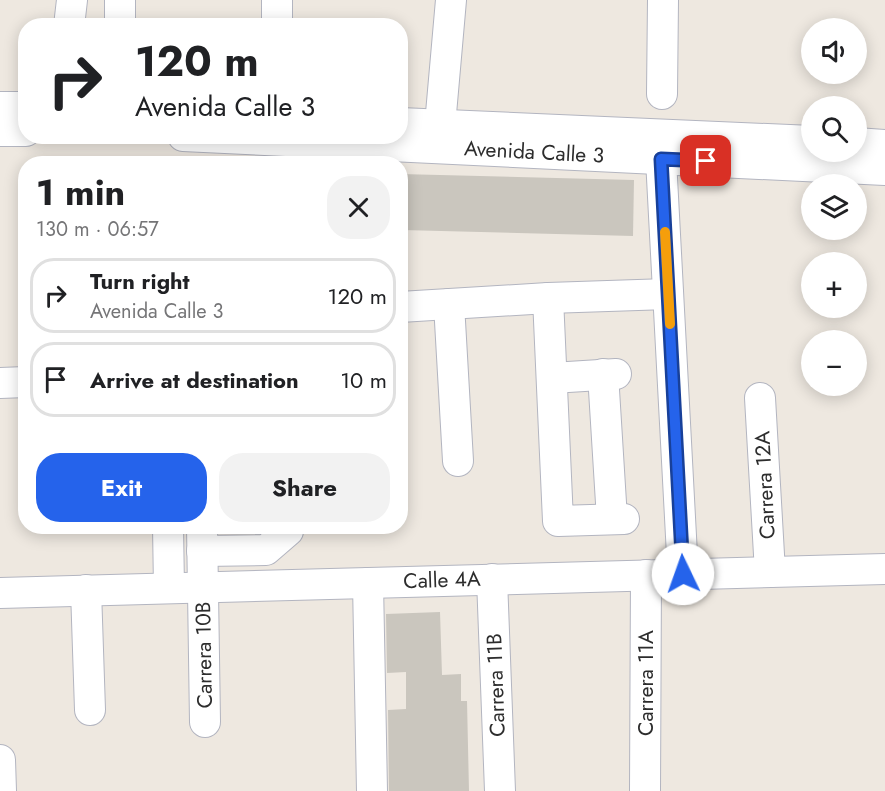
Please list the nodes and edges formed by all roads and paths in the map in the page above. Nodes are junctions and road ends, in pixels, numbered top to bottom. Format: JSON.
{"nodes":[{"id":1,"x":72,"y":0,"type":"edge"},
{"id":2,"x":120,"y":0,"type":"edge"},
{"id":3,"x":277,"y":0,"type":"edge"},
{"id":4,"x":451,"y":0,"type":"edge"},
{"id":5,"x":663,"y":0,"type":"edge"},
{"id":6,"x":70,"y":18,"type":"edge"},
{"id":7,"x":120,"y":18,"type":"edge"},
{"id":8,"x":277,"y":18,"type":"edge"},
{"id":9,"x":662,"y":94,"type":"dead end"},
{"id":10,"x":0,"y":107,"type":"edge"},
{"id":11,"x":18,"y":107,"type":"edge"},
{"id":12,"x":408,"y":123,"type":"edge"},
{"id":13,"x":440,"y":124,"type":"junction"},
{"id":14,"x":0,"y":130,"type":"edge"},
{"id":15,"x":18,"y":131,"type":"edge"},
{"id":16,"x":801,"y":140,"type":"edge"},
{"id":17,"x":229,"y":144,"type":"edge"},
{"id":18,"x":867,"y":144,"type":"edge"},
{"id":19,"x":885,"y":145,"type":"edge"},
{"id":20,"x":269,"y":151,"type":"edge"},
{"id":21,"x":661,"y":159,"type":"junction"},
{"id":22,"x":885,"y":170,"type":"edge"},
{"id":23,"x":656,"y":294,"type":"junction"},
{"id":24,"x":548,"y":298,"type":"junction"},
{"id":25,"x":449,"y":304,"type":"junction"},
{"id":26,"x":408,"y":307,"type":"edge"},
{"id":27,"x":552,"y":378,"type":"junction"},
{"id":28,"x":18,"y":382,"type":"edge"},
{"id":29,"x":0,"y":383,"type":"edge"},
{"id":30,"x":760,"y":398,"type":"dead end"},
{"id":31,"x":458,"y":461,"type":"dead end"},
{"id":32,"x":168,"y":534,"type":"edge"},
{"id":33,"x":285,"y":534,"type":"edge"},
{"id":34,"x":202,"y":539,"type":"edge"},
{"id":35,"x":885,"y":568,"type":"edge"},
{"id":36,"x":770,"y":572,"type":"junction"},
{"id":37,"x":683,"y":574,"type":"junction"},
{"id":38,"x":646,"y":575,"type":"junction"},
{"id":39,"x":492,"y":579,"type":"junction"},
{"id":40,"x":368,"y":583,"type":"junction"},
{"id":41,"x":202,"y":587,"type":"junction"},
{"id":42,"x":169,"y":588,"type":"junction"},
{"id":43,"x":86,"y":590,"type":"junction"},
{"id":44,"x":0,"y":593,"type":"edge"},
{"id":45,"x":90,"y":710,"type":"dead end"},
{"id":46,"x":205,"y":722,"type":"dead end"},
{"id":47,"x":0,"y":760,"type":"edge"},
{"id":48,"x":2,"y":791,"type":"edge"},
{"id":49,"x":372,"y":791,"type":"edge"},
{"id":50,"x":500,"y":791,"type":"edge"},
{"id":51,"x":645,"y":791,"type":"edge"}],
"edges":[{"from":1,"to":6,"type":"street"},
{"from":2,"to":7,"type":"street"},
{"from":3,"to":8,"type":"street"},
{"from":4,"to":13,"type":"street"},
{"from":5,"to":9,"type":"street"},
{"from":10,"to":11,"type":"street"},
{"from":12,"to":13,"type":"street","name":"Avenida Calle 3"},
{"from":13,"to":16,"type":"street","name":"Avenida Calle 3"},
{"from":14,"to":15,"type":"street"},
{"from":17,"to":20,"type":"street","name":"Avenida Calle 3"},
{"from":18,"to":19,"type":"street"},
{"from":20,"to":21,"type":"street","name":"Avenida Calle 3"},
{"from":21,"to":22,"type":"street","name":"Avenida Calle 3"},
{"from":21,"to":23,"type":"street"},
{"from":23,"to":24,"type":"street"},
{"from":23,"to":37,"type":"street"},
{"from":24,"to":25,"type":"street"},
{"from":24,"to":27,"type":"street"},
{"from":25,"to":26,"type":"street"},
{"from":25,"to":31,"type":"street"},
{"from":27,"to":27,"type":"street"},
{"from":28,"to":29,"type":"street"},
{"from":30,"to":36,"type":"street","name":"Carrera 12A"},
{"from":32,"to":42,"type":"street"},
{"from":33,"to":34,"type":"street"},
{"from":34,"to":41,"type":"street","name":"Carrera 10B"},
{"from":35,"to":36,"type":"street","name":"Calle 4A"},
{"from":36,"to":37,"type":"street","name":"Calle 4A"},
{"from":37,"to":38,"type":"street","name":"Calle 4A"},
{"from":38,"to":39,"type":"street","name":"Calle 4A"},
{"from":38,"to":51,"type":"street","name":"Carrera 11A"},
{"from":39,"to":40,"type":"street","name":"Calle 4A"},
{"from":39,"to":50,"type":"street","name":"Carrera 11B"},
{"from":40,"to":41,"type":"street","name":"Calle 4A"},
{"from":40,"to":49,"type":"street"},
{"from":41,"to":42,"type":"street","name":"Calle 4A"},
{"from":41,"to":46,"type":"street","name":"Carrera 10B"},
{"from":42,"to":43,"type":"street","name":"Calle 4A"},
{"from":43,"to":44,"type":"street","name":"Calle 4A"},
{"from":43,"to":45,"type":"street"},
{"from":47,"to":48,"type":"street"}]}
